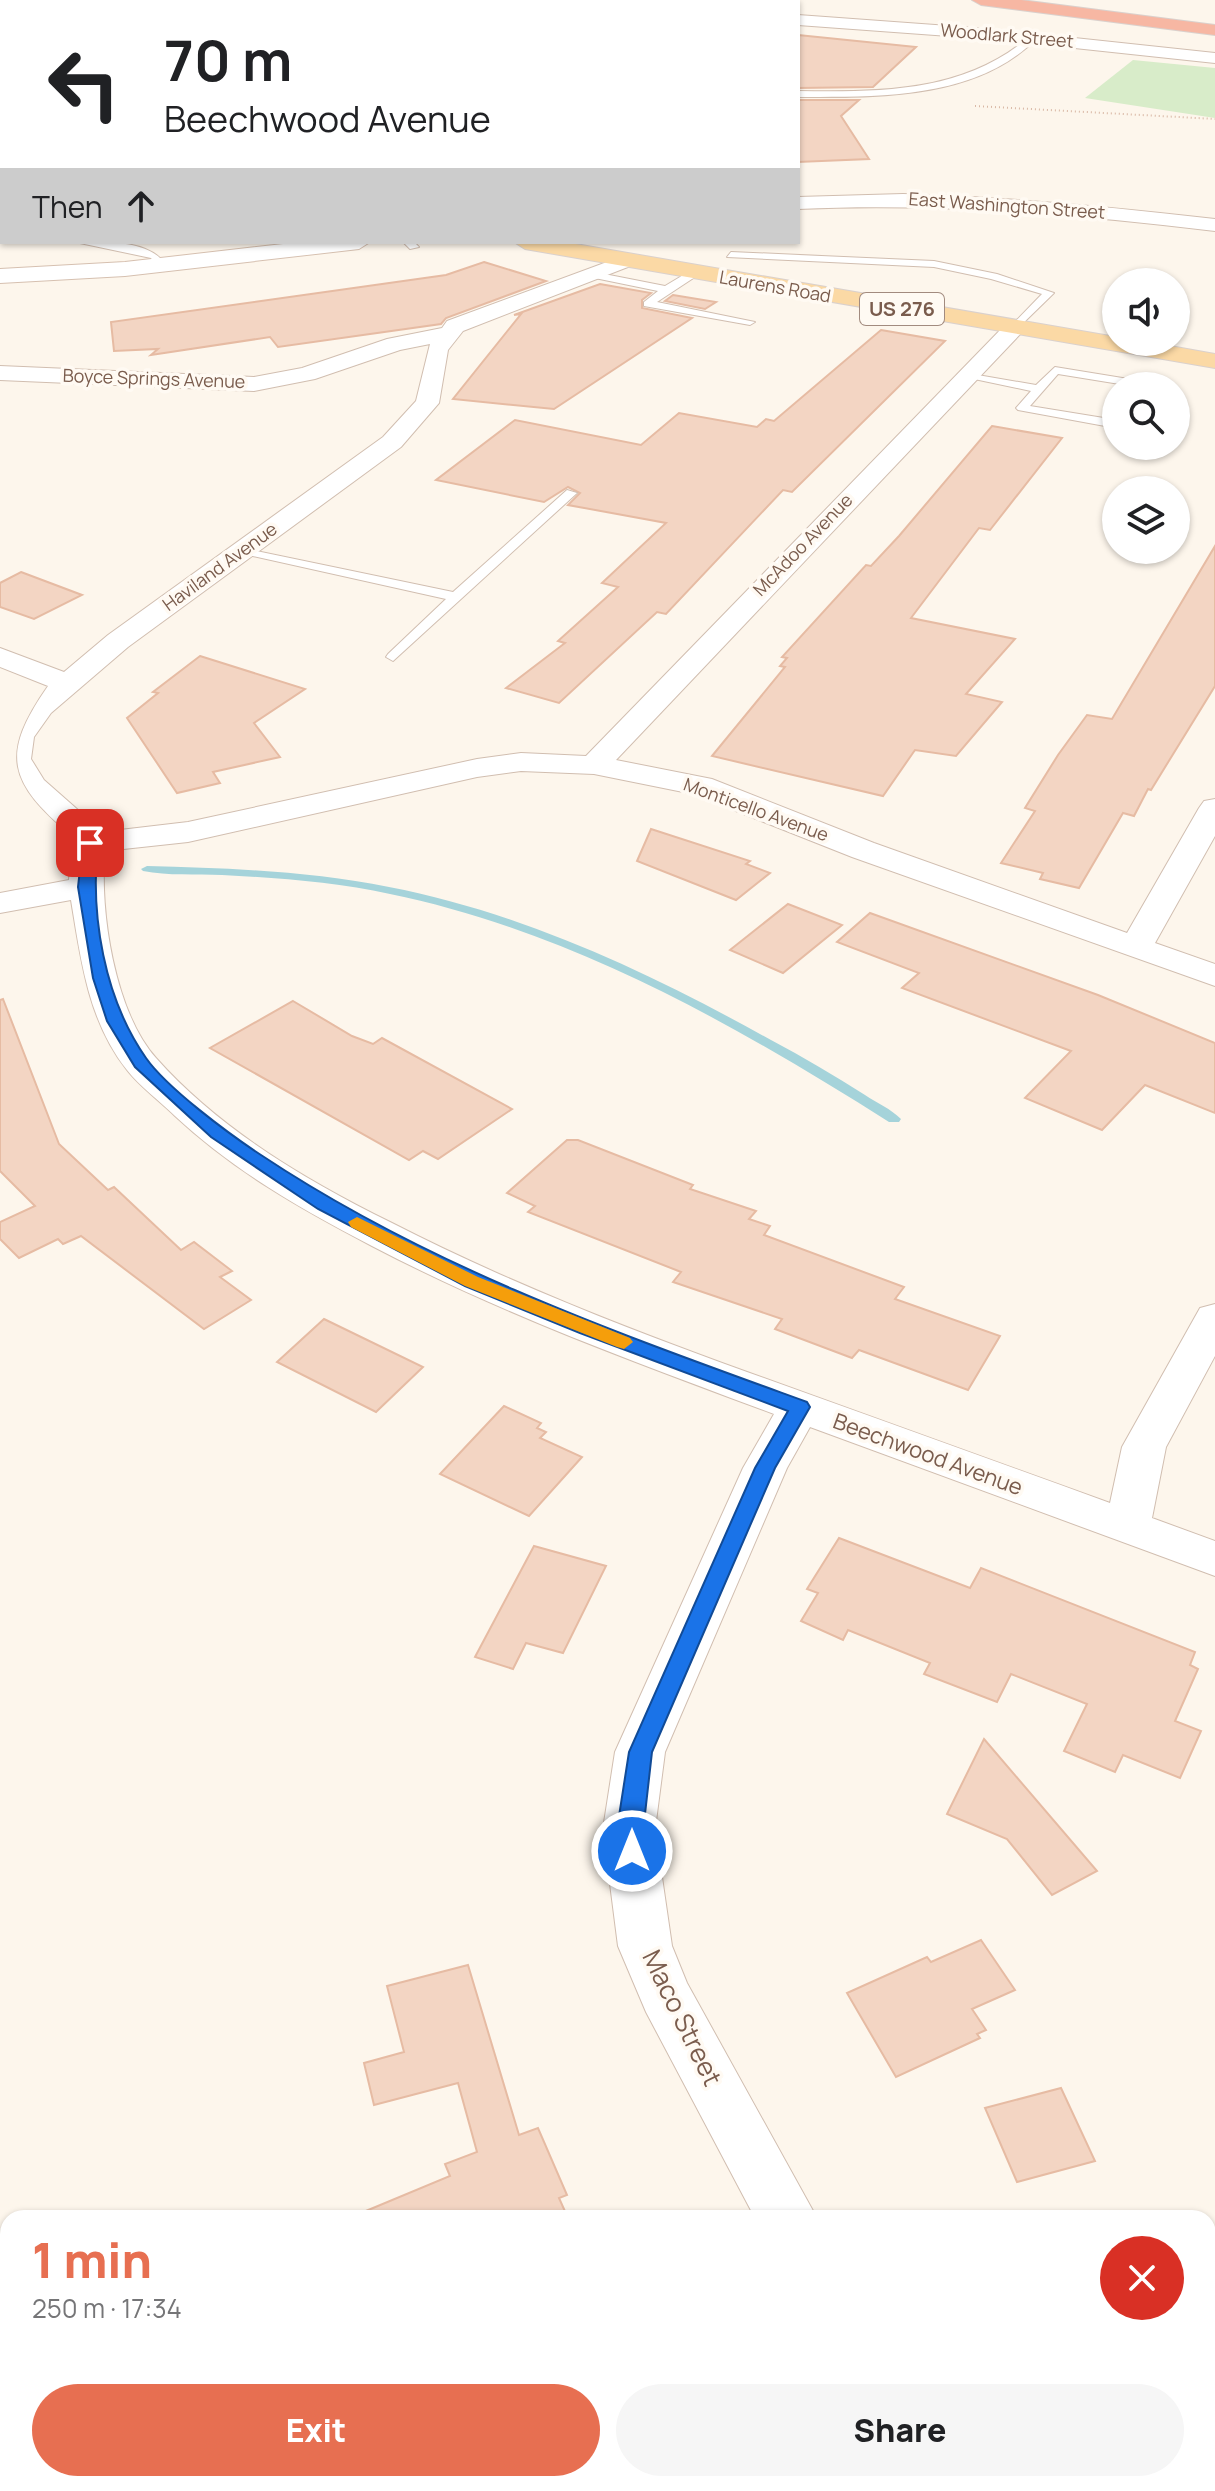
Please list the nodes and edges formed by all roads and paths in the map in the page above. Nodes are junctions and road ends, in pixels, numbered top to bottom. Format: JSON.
{"nodes":[{"id":1,"x":981,"y":0,"type":"edge"},
{"id":2,"x":1125,"y":0,"type":"edge"},
{"id":3,"x":1215,"y":12,"type":"edge"},
{"id":4,"x":800,"y":20,"type":"edge"},
{"id":5,"x":1215,"y":30,"type":"edge"},
{"id":6,"x":1033,"y":38,"type":"junction"},
{"id":7,"x":1215,"y":58,"type":"edge"},
{"id":8,"x":800,"y":94,"type":"edge"},
{"id":9,"x":966,"y":103,"type":"dead end"},
{"id":10,"x":972,"y":105,"type":"dead end"},
{"id":11,"x":1215,"y":117,"type":"edge"},
{"id":12,"x":800,"y":203,"type":"edge"},
{"id":13,"x":1215,"y":225,"type":"edge"},
{"id":14,"x":98,"y":244,"type":"edge"},
{"id":15,"x":131,"y":244,"type":"edge"},
{"id":16,"x":322,"y":244,"type":"edge"},
{"id":17,"x":536,"y":244,"type":"edge"},
{"id":18,"x":286,"y":246,"type":"edge"},
{"id":19,"x":124,"y":247,"type":"junction"},
{"id":20,"x":731,"y":255,"type":"dead end"},
{"id":21,"x":626,"y":261,"type":"junction"},
{"id":22,"x":161,"y":265,"type":"junction"},
{"id":23,"x":694,"y":273,"type":"junction"},
{"id":24,"x":589,"y":274,"type":"junction"},
{"id":25,"x":0,"y":276,"type":"edge"},
{"id":26,"x":667,"y":289,"type":"junction"},
{"id":27,"x":750,"y":322,"type":"dead end"},
{"id":28,"x":1015,"y":328,"type":"junction"},
{"id":29,"x":446,"y":334,"type":"junction"},
{"id":30,"x":1215,"y":361,"type":"edge"},
{"id":31,"x":0,"y":373,"type":"edge"},
{"id":32,"x":966,"y":376,"type":"junction"},
{"id":33,"x":1102,"y":378,"type":"edge"},
{"id":34,"x":1039,"y":389,"type":"junction"},
{"id":35,"x":1102,"y":422,"type":"edge"},
{"id":36,"x":571,"y":493,"type":"dead end"},
{"id":37,"x":242,"y":552,"type":"junction"},
{"id":38,"x":456,"y":597,"type":"junction"},
{"id":39,"x":0,"y":657,"type":"edge"},
{"id":40,"x":393,"y":657,"type":"dead end"},
{"id":41,"x":65,"y":683,"type":"junction"},
{"id":42,"x":594,"y":765,"type":"junction"},
{"id":43,"x":1215,"y":808,"type":"edge"},
{"id":44,"x":90,"y":843,"type":"junction"},
{"id":45,"x":85,"y":887,"type":"junction"},
{"id":46,"x":0,"y":903,"type":"edge"},
{"id":47,"x":1136,"y":947,"type":"junction"},
{"id":48,"x":1215,"y":976,"type":"edge"},
{"id":49,"x":1215,"y":1318,"type":"edge"},
{"id":50,"x":800,"y":1407,"type":"junction"},
{"id":51,"x":1127,"y":1527,"type":"junction"},
{"id":52,"x":1215,"y":1559,"type":"edge"},
{"id":53,"x":783,"y":2210,"type":"edge"}],
"edges":[{"from":1,"to":5,"type":"highway"},
{"from":2,"to":3,"type":"highway"},
{"from":4,"to":6,"type":"street","name":"Woodlark Street"},
{"from":6,"to":7,"type":"street","name":"Woodlark Street"},
{"from":6,"to":8,"type":"lane"},
{"from":9,"to":11,"type":"path"},
{"from":10,"to":11,"type":"path"},
{"from":12,"to":13,"type":"street","name":"East Washington Street"},
{"from":14,"to":19,"type":"lane"},
{"from":15,"to":19,"type":"lane"},
{"from":16,"to":18,"type":"street"},
{"from":17,"to":21,"type":"main road","name":"Laurens Road","number":"US 276"},
{"from":18,"to":22,"type":"street"},
{"from":19,"to":22,"type":"lane"},
{"from":20,"to":28,"type":"lane"},
{"from":21,"to":23,"type":"main road","name":"Laurens Road","number":"US 276"},
{"from":21,"to":24,"type":"street"},
{"from":22,"to":25,"type":"street"},
{"from":23,"to":26,"type":"lane"},
{"from":23,"to":28,"type":"main road","name":"Laurens Road","number":"US 276"},
{"from":24,"to":26,"type":"lane"},
{"from":24,"to":29,"type":"street"},
{"from":26,"to":27,"type":"lane"},
{"from":28,"to":30,"type":"main road","name":"Laurens Road","number":"US 276"},
{"from":28,"to":32,"type":"street","name":"McAdoo Avenue"},
{"from":29,"to":31,"type":"street","name":"Boyce Springs Avenue"},
{"from":29,"to":37,"type":"street","name":"Haviland Avenue"},
{"from":32,"to":34,"type":"lane"},
{"from":32,"to":42,"type":"street","name":"McAdoo Avenue"},
{"from":33,"to":34,"type":"lane"},
{"from":34,"to":35,"type":"lane"},
{"from":36,"to":38,"type":"lane"},
{"from":37,"to":38,"type":"lane"},
{"from":37,"to":41,"type":"street","name":"Haviland Avenue"},
{"from":38,"to":40,"type":"lane"},
{"from":39,"to":41,"type":"street"},
{"from":41,"to":44,"type":"street","name":"Haviland Avenue"},
{"from":42,"to":44,"type":"street","name":"Monticello Avenue"},
{"from":42,"to":47,"type":"street","name":"Monticello Avenue"},
{"from":43,"to":47,"type":"street"},
{"from":44,"to":45,"type":"street"},
{"from":45,"to":46,"type":"street"},
{"from":45,"to":50,"type":"street","name":"Beechwood Avenue"},
{"from":47,"to":48,"type":"street","name":"Monticello Avenue"},
{"from":49,"to":51,"type":"street"},
{"from":50,"to":51,"type":"street","name":"Beechwood Avenue"},
{"from":50,"to":53,"type":"street","name":"Maco Street"},
{"from":51,"to":52,"type":"street","name":"Beechwood Avenue"}]}
